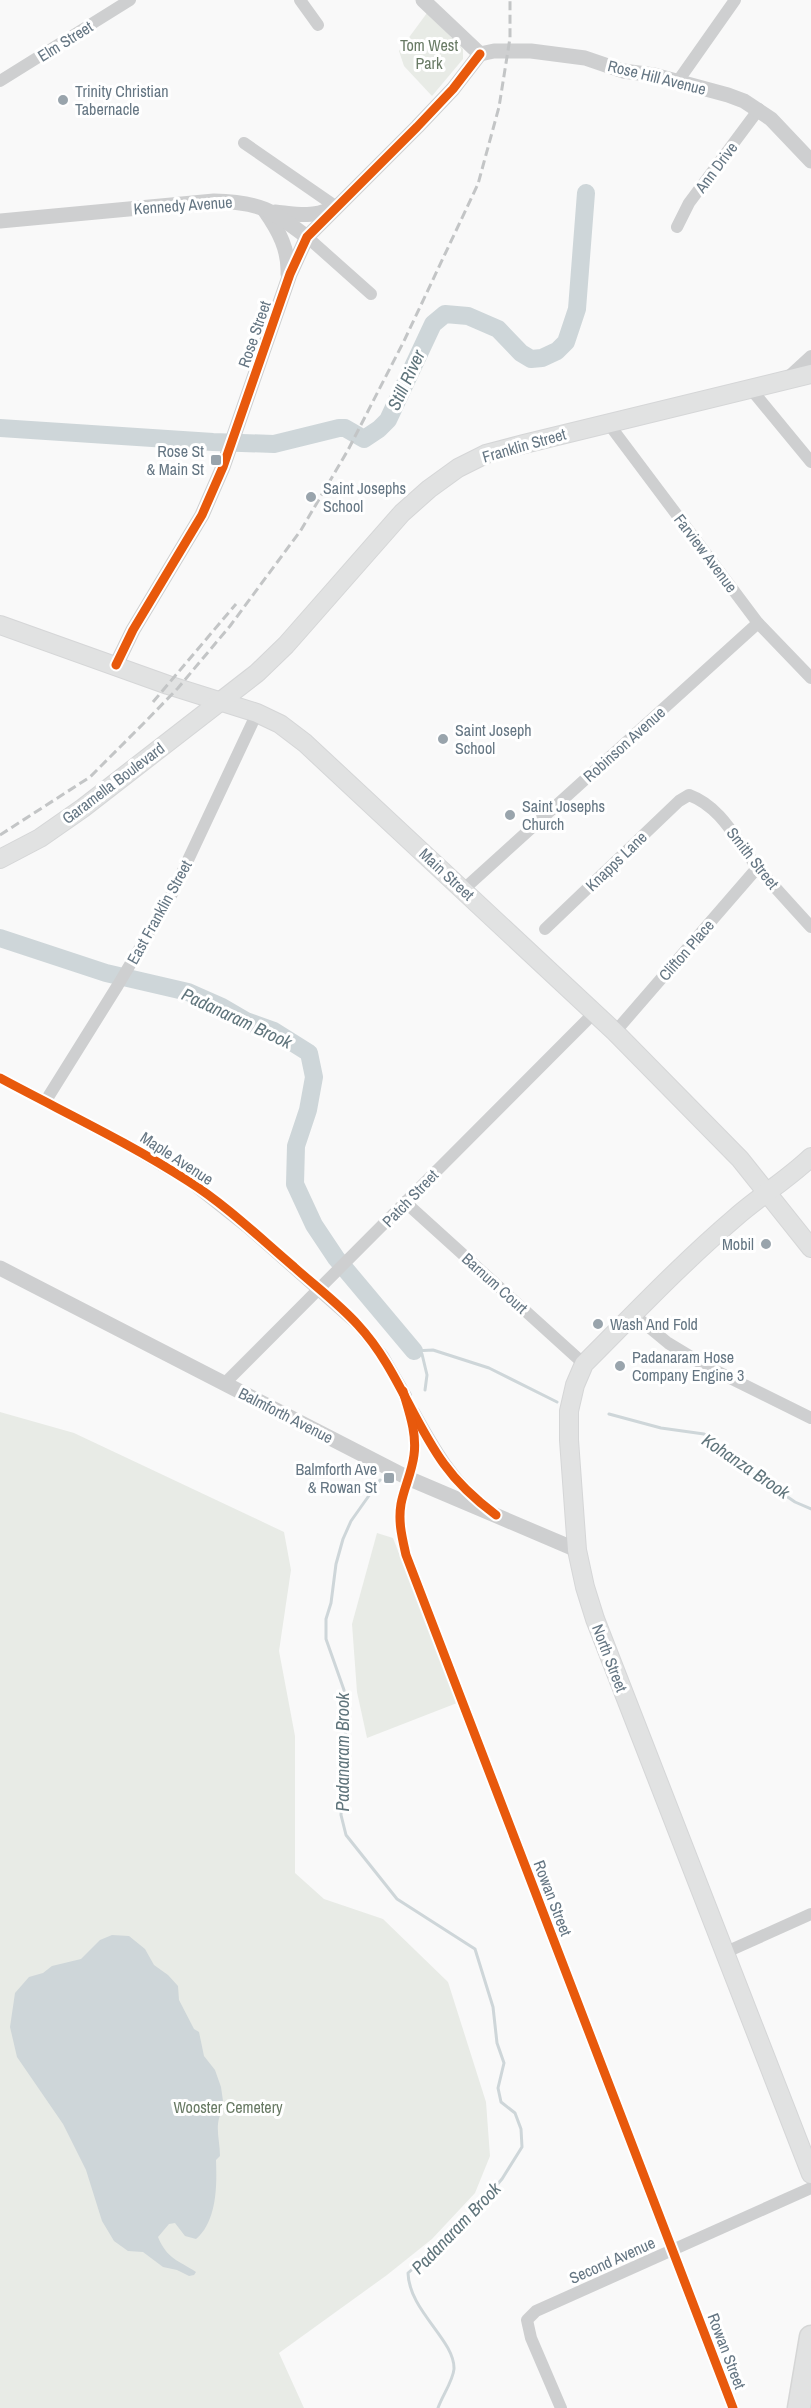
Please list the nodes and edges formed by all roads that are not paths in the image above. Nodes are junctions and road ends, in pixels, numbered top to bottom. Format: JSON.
{"nodes":[{"id":1,"x":130,"y":0,"type":"edge"},
{"id":2,"x":300,"y":0,"type":"edge"},
{"id":3,"x":423,"y":0,"type":"edge"},
{"id":4,"x":735,"y":0,"type":"edge"},
{"id":5,"x":318,"y":25,"type":"dead end"},
{"id":6,"x":480,"y":54,"type":"junction"},
{"id":7,"x":0,"y":81,"type":"edge"},
{"id":8,"x":678,"y":81,"type":"junction"},
{"id":9,"x":759,"y":109,"type":"junction"},
{"id":10,"x":244,"y":143,"type":"dead end"},
{"id":11,"x":810,"y":157,"type":"edge"},
{"id":12,"x":336,"y":206,"type":"junction"},
{"id":13,"x":267,"y":209,"type":"junction"},
{"id":14,"x":0,"y":220,"type":"edge"},
{"id":15,"x":676,"y":227,"type":"dead end"},
{"id":16,"x":307,"y":237,"type":"junction"},
{"id":17,"x":288,"y":281,"type":"junction"},
{"id":18,"x":371,"y":294,"type":"dead end"},
{"id":19,"x":811,"y":356,"type":"edge"},
{"id":20,"x":811,"y":374,"type":"edge"},
{"id":21,"x":785,"y":380,"type":"junction"},
{"id":22,"x":750,"y":388,"type":"junction"},
{"id":23,"x":608,"y":423,"type":"junction"},
{"id":24,"x":811,"y":462,"type":"edge"},
{"id":25,"x":758,"y":623,"type":"junction"},
{"id":26,"x":0,"y":625,"type":"edge"},
{"id":27,"x":116,"y":665,"type":"junction"},
{"id":28,"x":811,"y":678,"type":"edge"},
{"id":29,"x":221,"y":700,"type":"junction"},
{"id":30,"x":257,"y":712,"type":"junction"},
{"id":31,"x":689,"y":795,"type":"joint"},
{"id":32,"x":0,"y":859,"type":"edge"},
{"id":33,"x":758,"y":867,"type":"junction"},
{"id":34,"x":464,"y":889,"type":"junction"},
{"id":35,"x":811,"y":927,"type":"edge"},
{"id":36,"x":545,"y":929,"type":"dead end"},
{"id":37,"x":595,"y":1012,"type":"junction"},
{"id":38,"x":615,"y":1032,"type":"junction"},
{"id":39,"x":0,"y":1078,"type":"edge"},
{"id":40,"x":45,"y":1102,"type":"junction"},
{"id":41,"x":811,"y":1157,"type":"edge"},
{"id":42,"x":768,"y":1192,"type":"junction"},
{"id":43,"x":405,"y":1202,"type":"junction"},
{"id":44,"x":811,"y":1248,"type":"edge"},
{"id":45,"x":0,"y":1268,"type":"edge"},
{"id":46,"x":320,"y":1290,"type":"junction"},
{"id":47,"x":633,"y":1314,"type":"junction"},
{"id":48,"x":584,"y":1364,"type":"junction"},
{"id":49,"x":225,"y":1383,"type":"junction"},
{"id":50,"x":403,"y":1391,"type":"junction"},
{"id":51,"x":811,"y":1418,"type":"edge"},
{"id":52,"x":410,"y":1479,"type":"junction"},
{"id":53,"x":496,"y":1515,"type":"junction"},
{"id":54,"x":577,"y":1550,"type":"junction"},
{"id":55,"x":811,"y":1914,"type":"edge"},
{"id":56,"x":724,"y":1953,"type":"junction"},
{"id":57,"x":811,"y":2175,"type":"edge"},
{"id":58,"x":811,"y":2188,"type":"edge"},
{"id":59,"x":671,"y":2250,"type":"junction"},
{"id":60,"x":811,"y":2337,"type":"edge"},
{"id":61,"x":561,"y":2408,"type":"edge"},
{"id":62,"x":732,"y":2408,"type":"edge"},
{"id":63,"x":799,"y":2408,"type":"edge"}],
"edges":[{"from":1,"to":7,"type":"street","name":"Elm Street"},
{"from":2,"to":5,"type":"street"},
{"from":3,"to":6,"type":"street"},
{"from":4,"to":8,"type":"street"},
{"from":6,"to":8,"type":"street","name":"Rose Hill Avenue"},
{"from":6,"to":12,"type":"street","name":"Rose Street"},
{"from":8,"to":9,"type":"street","name":"Rose Hill Avenue"},
{"from":9,"to":11,"type":"street","name":"Rose Hill Avenue"},
{"from":9,"to":15,"type":"street","name":"Ann Drive"},
{"from":10,"to":12,"type":"street"},
{"from":12,"to":13,"type":"street"},
{"from":12,"to":16,"type":"street","name":"Rose Street"},
{"from":13,"to":14,"type":"street","name":"Kennedy Avenue"},
{"from":13,"to":16,"type":"street","name":"Kennedy Avenue"},
{"from":13,"to":17,"type":"street"},
{"from":16,"to":17,"type":"street","name":"Rose Street"},
{"from":16,"to":18,"type":"street","name":"Kennedy Avenue"},
{"from":17,"to":27,"type":"street","name":"Rose Street"},
{"from":19,"to":21,"type":"street"},
{"from":20,"to":21,"type":"main road","name":"Franklin Street"},
{"from":21,"to":22,"type":"main road","name":"Franklin Street"},
{"from":22,"to":23,"type":"main road","name":"Franklin Street"},
{"from":22,"to":24,"type":"street"},
{"from":23,"to":25,"type":"street","name":"Farview Avenue"},
{"from":23,"to":29,"type":"main road","name":"Franklin Street"},
{"from":25,"to":28,"type":"street","name":"Farview Avenue"},
{"from":25,"to":34,"type":"street","name":"Robinson Avenue"},
{"from":26,"to":27,"type":"main road","name":"Main Street"},
{"from":27,"to":29,"type":"main road","name":"Main Street"},
{"from":29,"to":30,"type":"main road","name":"Main Street"},
{"from":29,"to":32,"type":"main road","name":"Garamella Boulevard"},
{"from":30,"to":34,"type":"main road","name":"Main Street"},
{"from":30,"to":40,"type":"street","name":"East Franklin Street"},
{"from":31,"to":33,"type":"street","name":"Smith Street"},
{"from":31,"to":36,"type":"street","name":"Knapps Lane"},
{"from":33,"to":35,"type":"street","name":"Smith Street"},
{"from":33,"to":38,"type":"street","name":"Clifton Place"},
{"from":34,"to":37,"type":"main road","name":"Main Street"},
{"from":37,"to":38,"type":"main road","name":"Main Street"},
{"from":37,"to":43,"type":"street","name":"Patch Street"},
{"from":38,"to":42,"type":"main road","name":"Main Street"},
{"from":39,"to":40,"type":"street","name":"Maple Avenue"},
{"from":40,"to":46,"type":"street","name":"Maple Avenue"},
{"from":41,"to":42,"type":"main road","name":"North Street"},
{"from":42,"to":44,"type":"main road","name":"Main Street"},
{"from":42,"to":47,"type":"main road","name":"North Street"},
{"from":43,"to":46,"type":"street","name":"Patch Street"},
{"from":43,"to":48,"type":"street","name":"Barnum Court"},
{"from":45,"to":49,"type":"street","name":"Balmforth Avenue"},
{"from":46,"to":49,"type":"street","name":"Patch Street"},
{"from":46,"to":50,"type":"street","name":"Rowan Street"},
{"from":47,"to":48,"type":"main road","name":"North Street"},
{"from":47,"to":51,"type":"street"},
{"from":48,"to":54,"type":"main road","name":"North Street"},
{"from":49,"to":52,"type":"street","name":"Balmforth Avenue"},
{"from":50,"to":52,"type":"street","name":"Rowan Street"},
{"from":50,"to":53,"type":"street","name":"Rowan Street"},
{"from":52,"to":53,"type":"street","name":"Balmforth Avenue"},
{"from":52,"to":59,"type":"street","name":"Rowan Street"},
{"from":53,"to":54,"type":"street","name":"Balmforth Avenue"},
{"from":54,"to":56,"type":"main road","name":"North Street"},
{"from":55,"to":56,"type":"street"},
{"from":56,"to":57,"type":"main road","name":"North Street"},
{"from":58,"to":59,"type":"street","name":"Second Avenue"},
{"from":59,"to":61,"type":"street","name":"Second Avenue"},
{"from":59,"to":62,"type":"street","name":"Rowan Street"},
{"from":60,"to":63,"type":"highway"}]}
